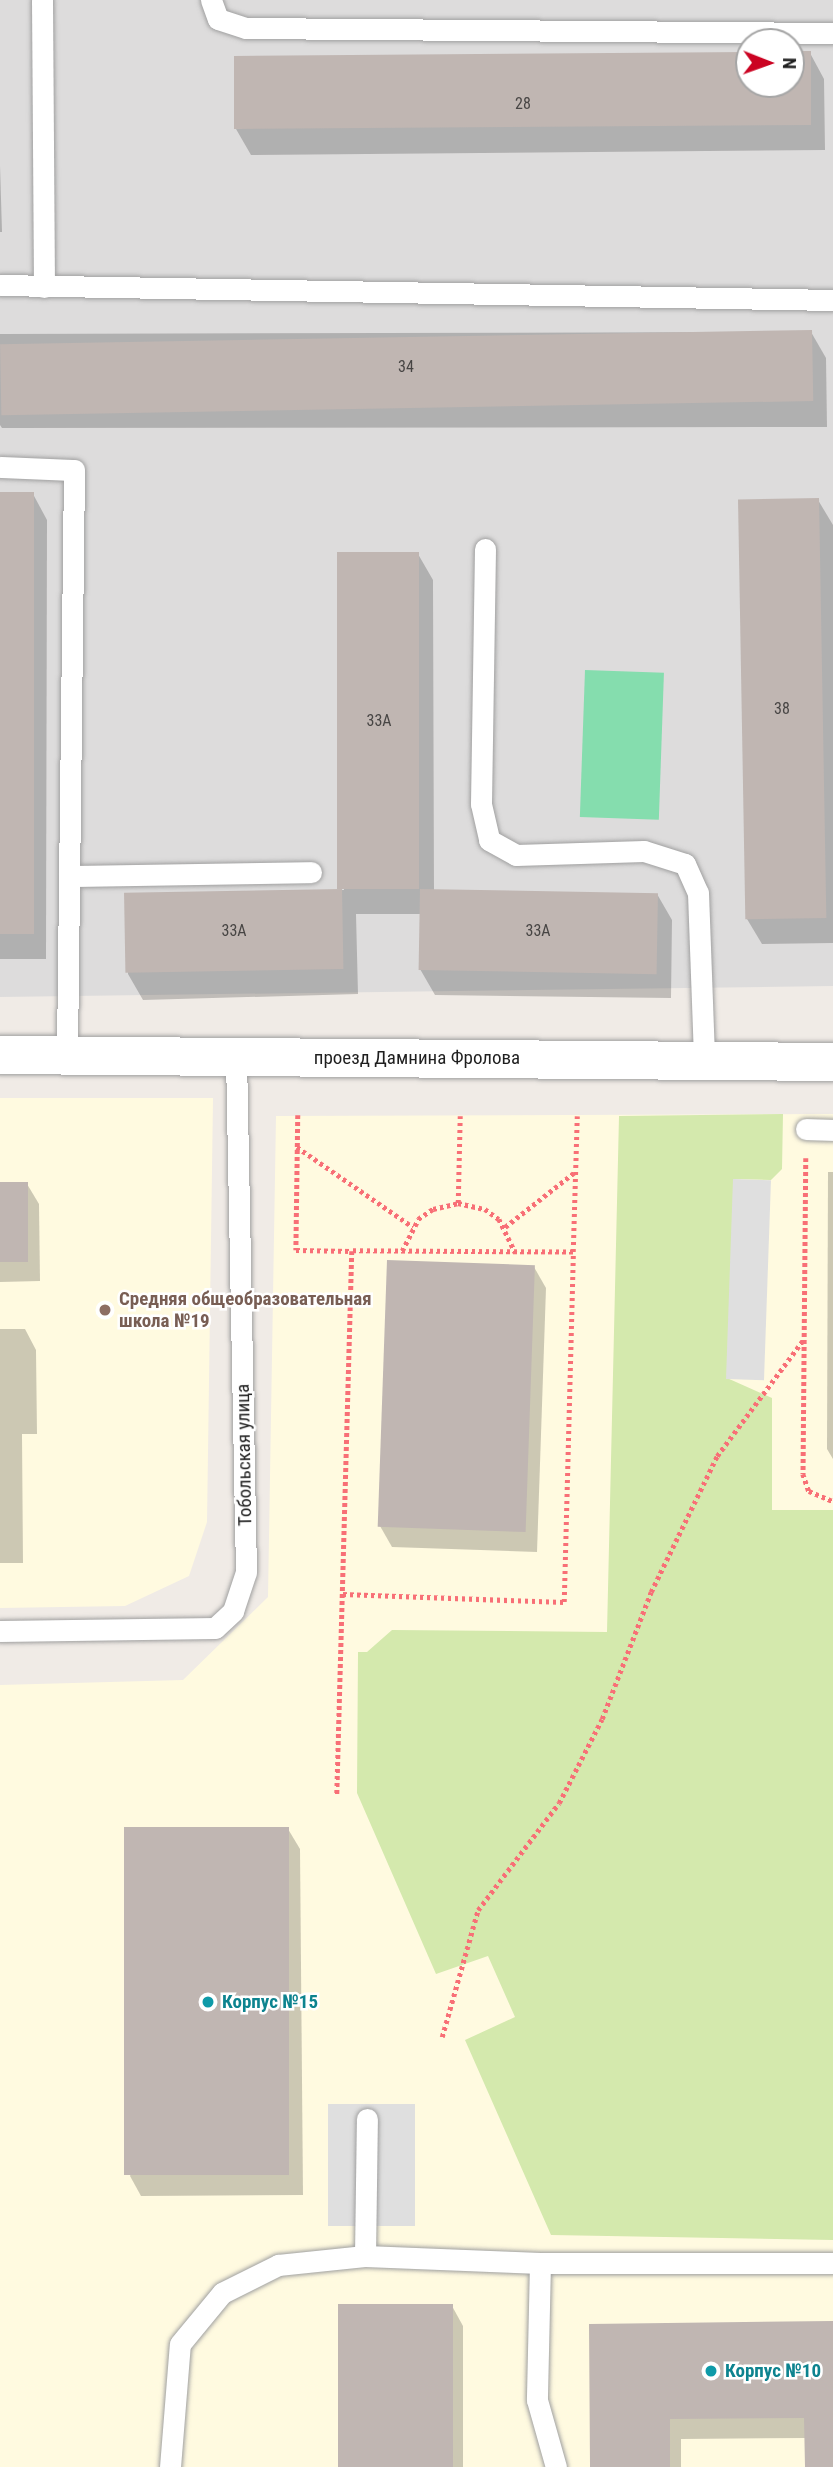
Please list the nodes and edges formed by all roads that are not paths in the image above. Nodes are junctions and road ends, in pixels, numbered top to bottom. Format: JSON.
{"nodes":[{"id":1,"x":42,"y":0,"type":"edge"},
{"id":2,"x":211,"y":0,"type":"edge"},
{"id":3,"x":833,"y":33,"type":"edge"},
{"id":4,"x":0,"y":285,"type":"edge"},
{"id":5,"x":44,"y":287,"type":"junction"},
{"id":6,"x":833,"y":300,"type":"edge"},
{"id":7,"x":0,"y":467,"type":"edge"},
{"id":8,"x":485,"y":549,"type":"dead end"},
{"id":9,"x":312,"y":872,"type":"dead end"},
{"id":10,"x":69,"y":876,"type":"junction"},
{"id":11,"x":0,"y":1055,"type":"edge"},
{"id":12,"x":67,"y":1055,"type":"junction"},
{"id":13,"x":236,"y":1057,"type":"junction"},
{"id":14,"x":704,"y":1060,"type":"junction"},
{"id":15,"x":833,"y":1062,"type":"edge"},
{"id":16,"x":806,"y":1129,"type":"road end"},
{"id":17,"x":833,"y":1130,"type":"edge"},
{"id":18,"x":0,"y":1631,"type":"edge"},
{"id":19,"x":367,"y":2119,"type":"dead end"},
{"id":20,"x":365,"y":2256,"type":"junction"},
{"id":21,"x":540,"y":2263,"type":"junction"},
{"id":22,"x":833,"y":2263,"type":"edge"},
{"id":23,"x":170,"y":2467,"type":"edge"},
{"id":24,"x":556,"y":2467,"type":"edge"}],
"edges":[{"from":1,"to":5,"type":"lane"},
{"from":2,"to":3,"type":"lane"},
{"from":4,"to":5,"type":"lane"},
{"from":5,"to":6,"type":"lane"},
{"from":7,"to":10,"type":"lane"},
{"from":8,"to":14,"type":"lane"},
{"from":9,"to":10,"type":"lane"},
{"from":10,"to":12,"type":"lane"},
{"from":11,"to":12,"type":"street","name":"проезд Дамнина Фролова"},
{"from":12,"to":13,"type":"street","name":"проезд Дамнина Фролова"},
{"from":13,"to":14,"type":"street","name":"проезд Дамнина Фролова"},
{"from":13,"to":18,"type":"lane","name":"Тобольская улица"},
{"from":14,"to":15,"type":"street","name":"проезд Дамнина Фролова"},
{"from":16,"to":17,"type":"lane"},
{"from":19,"to":20,"type":"lane"},
{"from":20,"to":21,"type":"lane"},
{"from":20,"to":23,"type":"lane"},
{"from":21,"to":22,"type":"lane"},
{"from":21,"to":24,"type":"lane"}]}
